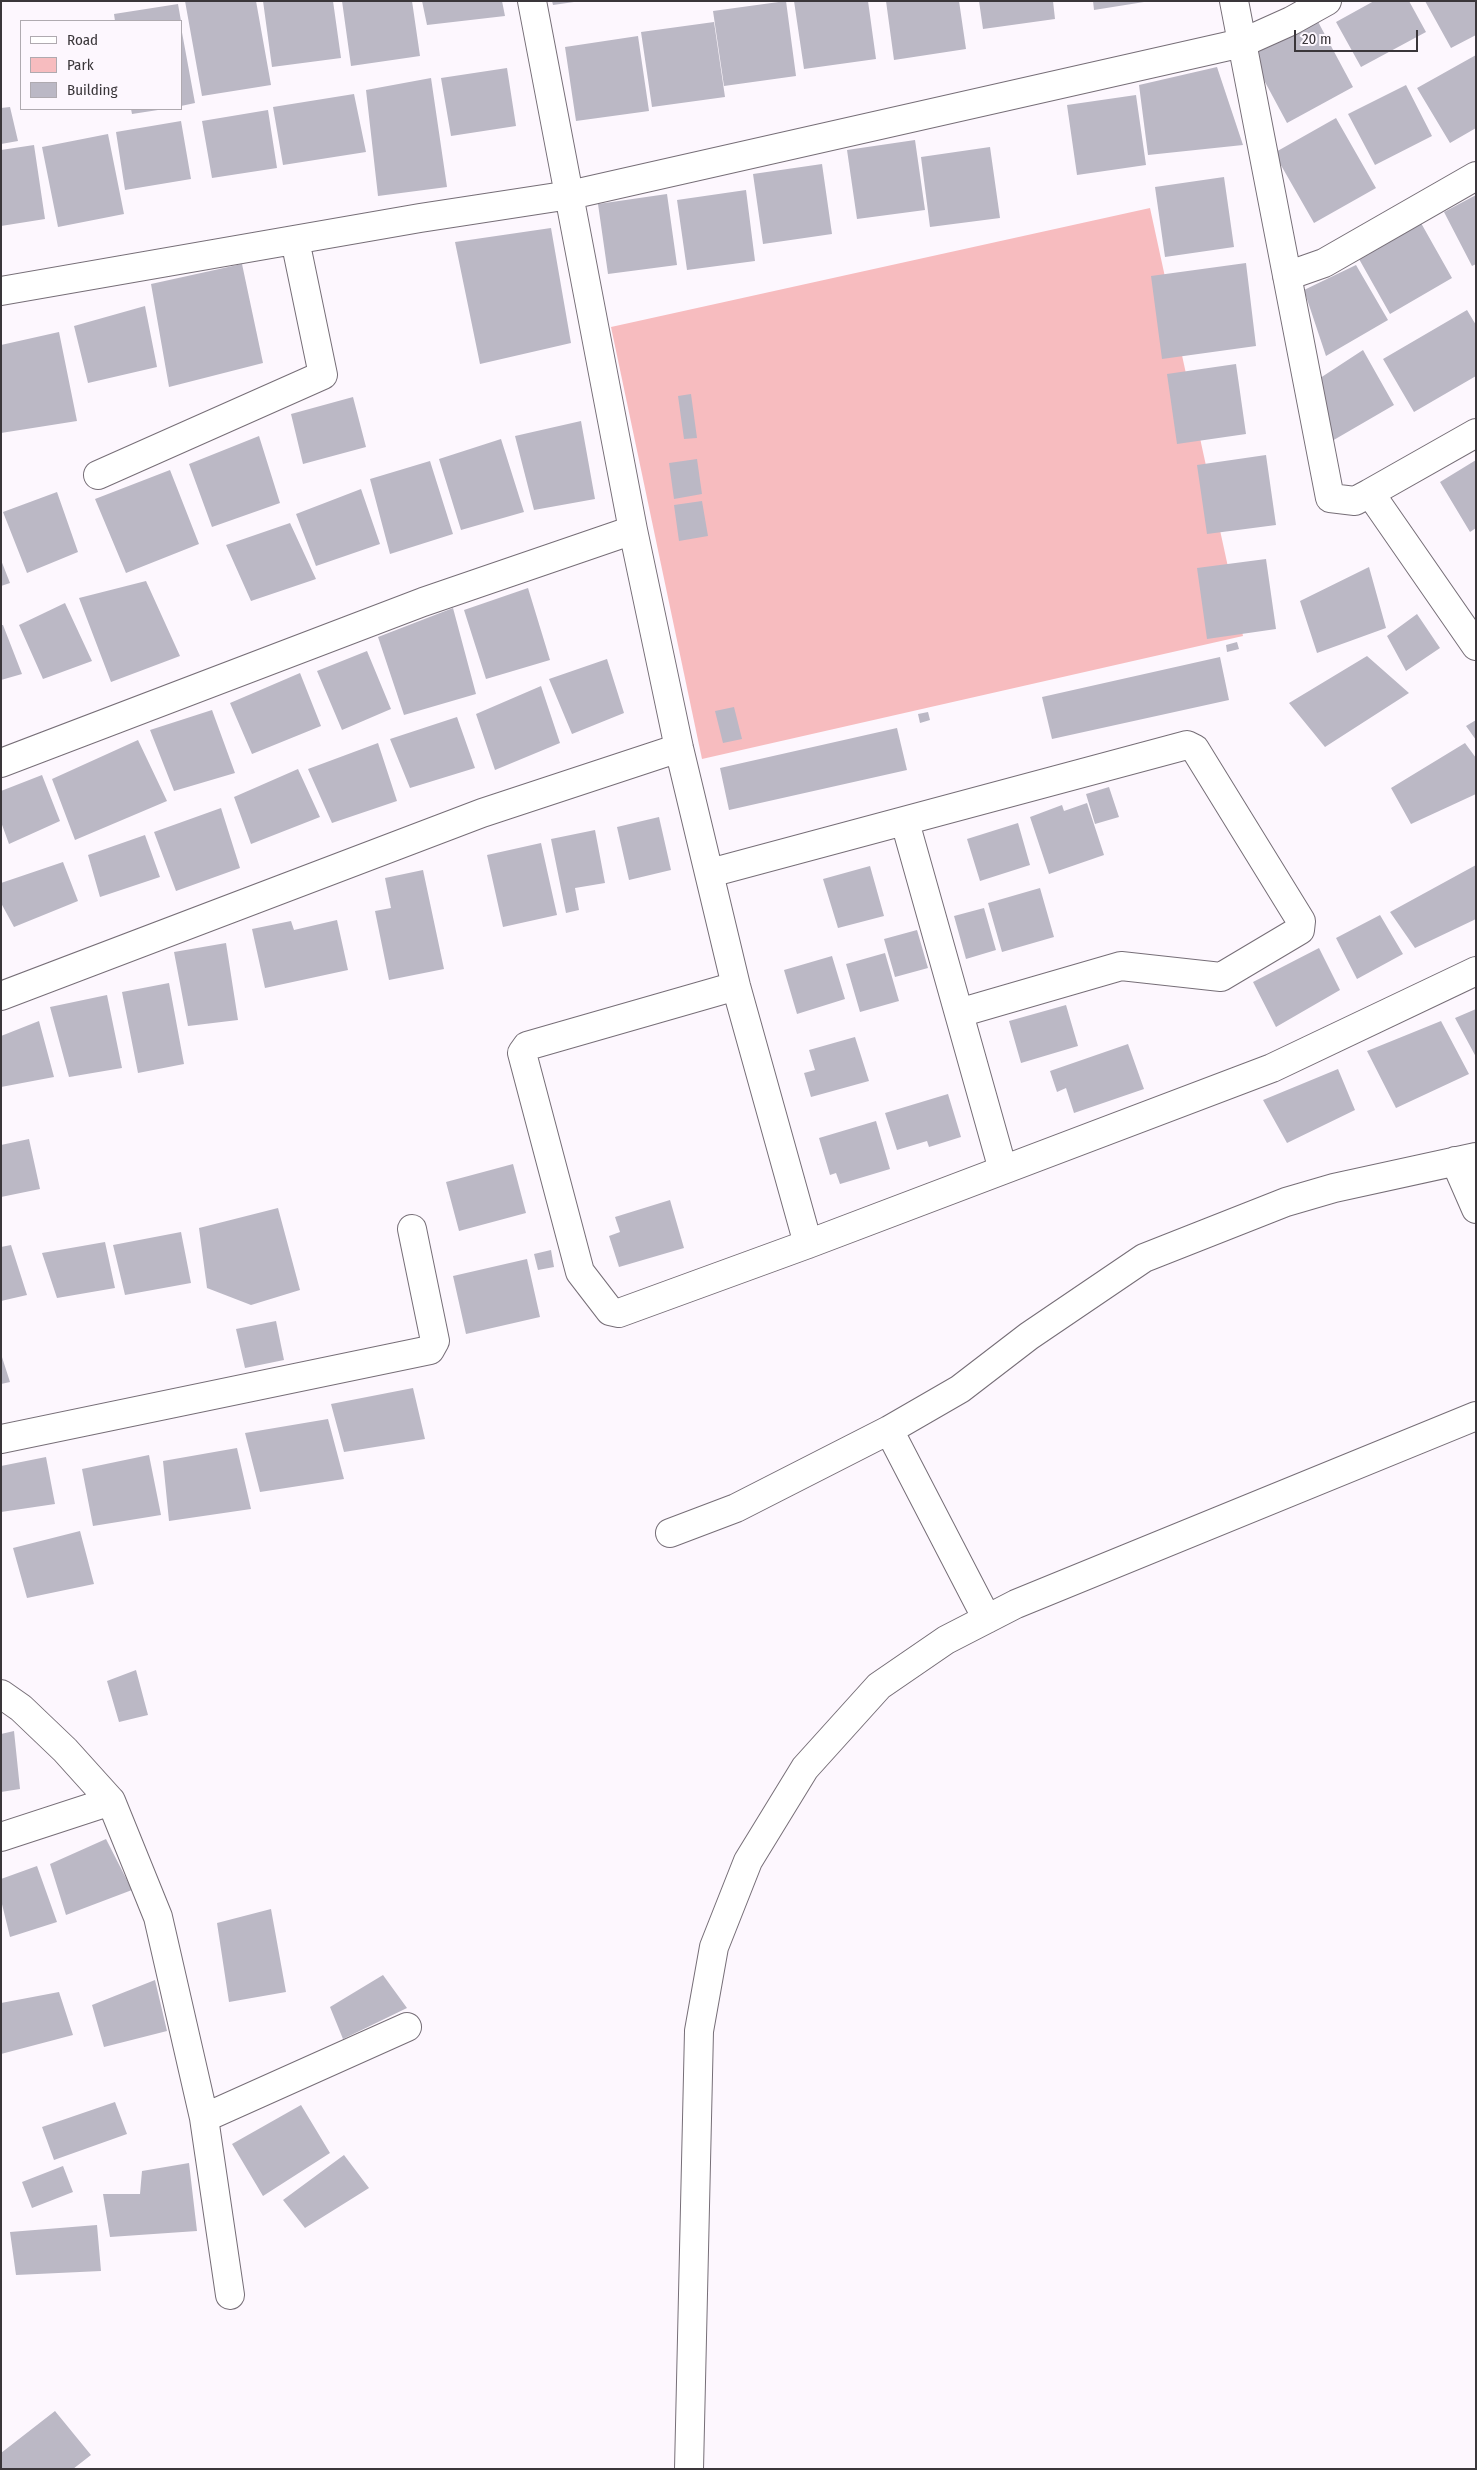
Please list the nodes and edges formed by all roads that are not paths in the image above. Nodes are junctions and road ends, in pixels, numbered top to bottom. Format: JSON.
{"nodes":[{"id":1,"x":532,"y":1,"type":"edge"},
{"id":2,"x":1234,"y":1,"type":"edge"},
{"id":3,"x":1327,"y":1,"type":"edge"},
{"id":4,"x":1242,"y":43,"type":"junction"},
{"id":5,"x":1476,"y":176,"type":"edge"},
{"id":6,"x":570,"y":195,"type":"junction"},
{"id":7,"x":295,"y":240,"type":"junction"},
{"id":8,"x":1287,"y":276,"type":"junction"},
{"id":9,"x":1,"y":291,"type":"edge"},
{"id":10,"x":1476,"y":433,"type":"edge"},
{"id":11,"x":98,"y":475,"type":"dead end"},
{"id":12,"x":1370,"y":493,"type":"junction"},
{"id":13,"x":633,"y":530,"type":"junction"},
{"id":14,"x":1476,"y":646,"type":"edge"},
{"id":15,"x":679,"y":748,"type":"junction"},
{"id":16,"x":1,"y":763,"type":"edge"},
{"id":17,"x":906,"y":822,"type":"junction"},
{"id":18,"x":710,"y":873,"type":"junction"},
{"id":19,"x":1476,"y":971,"type":"edge"},
{"id":20,"x":736,"y":986,"type":"junction"},
{"id":21,"x":1,"y":996,"type":"edge"},
{"id":22,"x":959,"y":1013,"type":"junction"},
{"id":23,"x":1465,"y":1159,"type":"edge"},
{"id":24,"x":1003,"y":1170,"type":"junction"},
{"id":25,"x":1476,"y":1209,"type":"edge"},
{"id":26,"x":412,"y":1229,"type":"dead end"},
{"id":27,"x":808,"y":1244,"type":"junction"},
{"id":28,"x":1476,"y":1416,"type":"edge"},
{"id":29,"x":889,"y":1430,"type":"junction"},
{"id":30,"x":1,"y":1439,"type":"edge"},
{"id":31,"x":670,"y":1532,"type":"dead end"},
{"id":32,"x":987,"y":1619,"type":"junction"},
{"id":33,"x":1,"y":1694,"type":"edge"},
{"id":34,"x":111,"y":1801,"type":"junction"},
{"id":35,"x":1,"y":1837,"type":"edge"},
{"id":36,"x":407,"y":2027,"type":"dead end"},
{"id":37,"x":204,"y":2118,"type":"junction"},
{"id":38,"x":230,"y":2295,"type":"dead end"},
{"id":39,"x":689,"y":2469,"type":"edge"}],
"edges":[{"from":1,"to":6,"type":"street"},
{"from":2,"to":4,"type":"street"},
{"from":3,"to":4,"type":"street"},
{"from":4,"to":6,"type":"street"},
{"from":4,"to":8,"type":"street"},
{"from":5,"to":8,"type":"street"},
{"from":6,"to":7,"type":"street"},
{"from":6,"to":13,"type":"street"},
{"from":7,"to":9,"type":"street"},
{"from":7,"to":11,"type":"street"},
{"from":8,"to":12,"type":"street"},
{"from":10,"to":12,"type":"street"},
{"from":12,"to":14,"type":"street"},
{"from":13,"to":15,"type":"street"},
{"from":13,"to":16,"type":"street"},
{"from":15,"to":18,"type":"street"},
{"from":15,"to":21,"type":"street"},
{"from":17,"to":18,"type":"street"},
{"from":17,"to":22,"type":"street"},
{"from":17,"to":22,"type":"street"},
{"from":18,"to":20,"type":"street"},
{"from":19,"to":24,"type":"street"},
{"from":20,"to":27,"type":"street"},
{"from":20,"to":27,"type":"street"},
{"from":22,"to":24,"type":"street"},
{"from":23,"to":25,"type":"street"},
{"from":23,"to":29,"type":"street"},
{"from":24,"to":27,"type":"street"},
{"from":26,"to":30,"type":"street"},
{"from":28,"to":32,"type":"street"},
{"from":29,"to":31,"type":"street"},
{"from":29,"to":32,"type":"street"},
{"from":32,"to":39,"type":"street"},
{"from":33,"to":34,"type":"street"},
{"from":34,"to":35,"type":"street"},
{"from":34,"to":37,"type":"street"},
{"from":36,"to":37,"type":"street"},
{"from":37,"to":38,"type":"street"}]}
